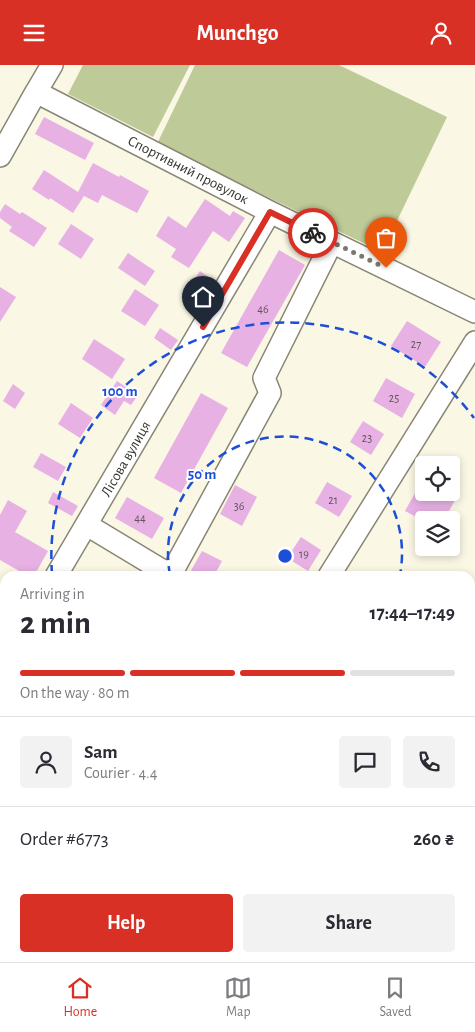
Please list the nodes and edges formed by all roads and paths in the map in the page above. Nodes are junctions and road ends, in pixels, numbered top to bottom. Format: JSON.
{"nodes":[{"id":1,"x":52,"y":65,"type":"edge"},
{"id":2,"x":36,"y":92,"type":"junction"},
{"id":3,"x":0,"y":156,"type":"edge"},
{"id":4,"x":270,"y":212,"type":"junction"},
{"id":5,"x":332,"y":242,"type":"junction"},
{"id":6,"x":475,"y":312,"type":"edge"},
{"id":7,"x":475,"y":342,"type":"edge"},
{"id":8,"x":87,"y":525,"type":"junction"},
{"id":9,"x":59,"y":571,"type":"edge"},
{"id":10,"x":162,"y":571,"type":"edge"},
{"id":11,"x":173,"y":571,"type":"edge"},
{"id":12,"x":332,"y":571,"type":"edge"}],
"edges":[{"from":1,"to":2,"type":"street"},
{"from":2,"to":3,"type":"street"},
{"from":2,"to":4,"type":"street","name":"Спортивний провулок"},
{"from":4,"to":5,"type":"street","name":"Спортивний провулок"},
{"from":4,"to":8,"type":"street","name":"Лісова вулиця"},
{"from":5,"to":6,"type":"street","name":"Спортивний провулок"},
{"from":5,"to":11,"type":"street"},
{"from":7,"to":12,"type":"street"},
{"from":8,"to":9,"type":"street","name":"Лісова вулиця"},
{"from":8,"to":10,"type":"street"}]}
